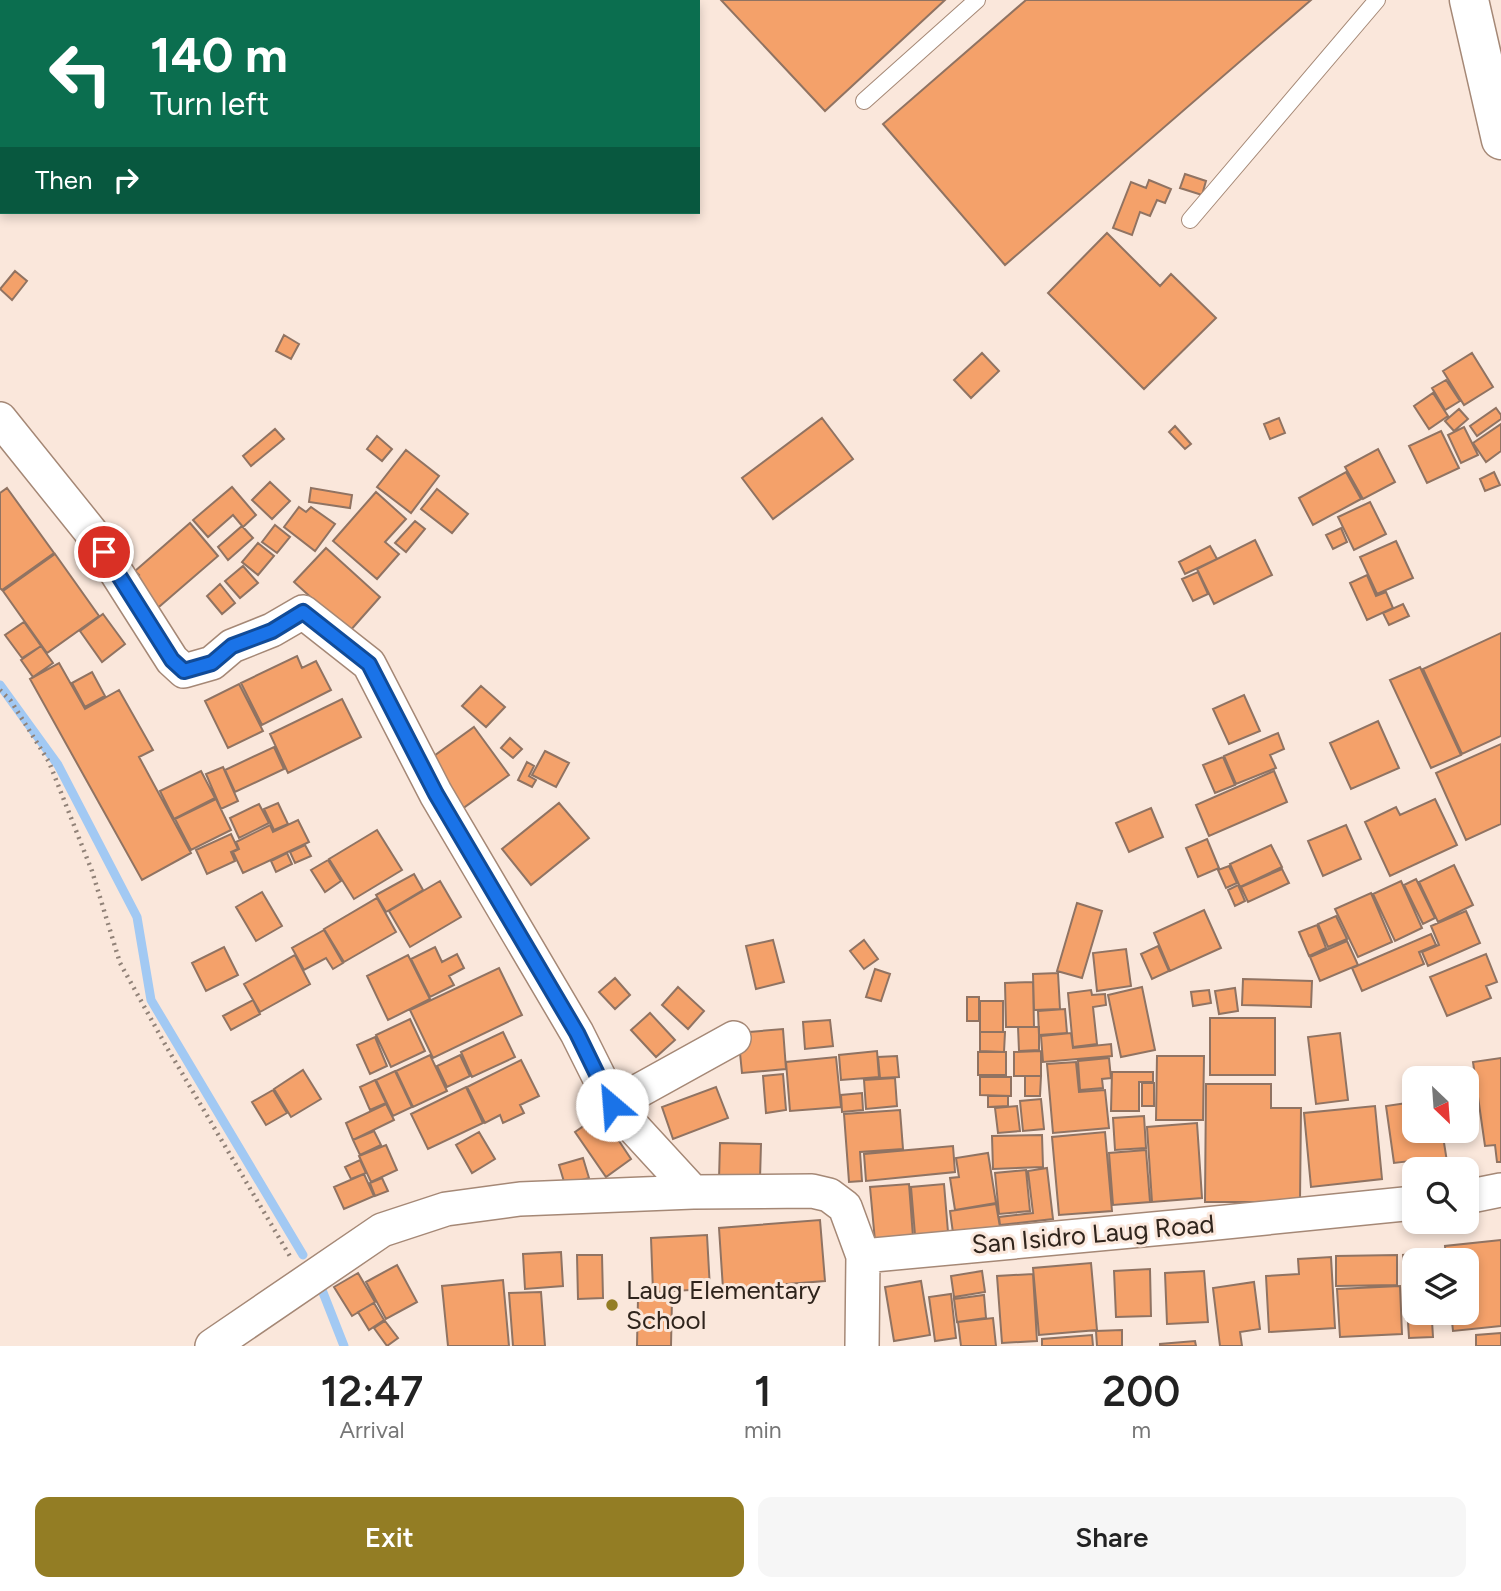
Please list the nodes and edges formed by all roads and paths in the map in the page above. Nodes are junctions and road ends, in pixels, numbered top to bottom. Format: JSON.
{"nodes":[{"id":1,"x":976,"y":0,"type":"edge"},
{"id":2,"x":1377,"y":0,"type":"edge"},
{"id":3,"x":1469,"y":0,"type":"edge"},
{"id":4,"x":864,"y":101,"type":"dead end"},
{"id":5,"x":1501,"y":140,"type":"edge"},
{"id":6,"x":1190,"y":220,"type":"dead end"},
{"id":7,"x":0,"y":419,"type":"edge"},
{"id":8,"x":0,"y":690,"type":"edge"},
{"id":9,"x":734,"y":1038,"type":"dead end"},
{"id":10,"x":612,"y":1105,"type":"junction"},
{"id":11,"x":1501,"y":1190,"type":"edge"},
{"id":12,"x":693,"y":1192,"type":"junction"},
{"id":13,"x":1479,"y":1194,"type":"edge"},
{"id":14,"x":1402,"y":1204,"type":"edge"},
{"id":15,"x":863,"y":1255,"type":"junction"},
{"id":16,"x":305,"y":1283,"type":"junction"},
{"id":17,"x":212,"y":1346,"type":"edge"},
{"id":18,"x":862,"y":1346,"type":"edge"}],
"edges":[{"from":1,"to":4,"type":"lane"},
{"from":2,"to":6,"type":"lane"},
{"from":3,"to":5,"type":"main road"},
{"from":7,"to":10,"type":"street"},
{"from":8,"to":16,"type":"path"},
{"from":9,"to":10,"type":"street"},
{"from":10,"to":12,"type":"street"},
{"from":11,"to":13,"type":"street"},
{"from":12,"to":15,"type":"street"},
{"from":12,"to":16,"type":"street"},
{"from":14,"to":15,"type":"street","name":"San Isidro Laug Road"},
{"from":15,"to":18,"type":"street"},
{"from":16,"to":17,"type":"street"}]}
